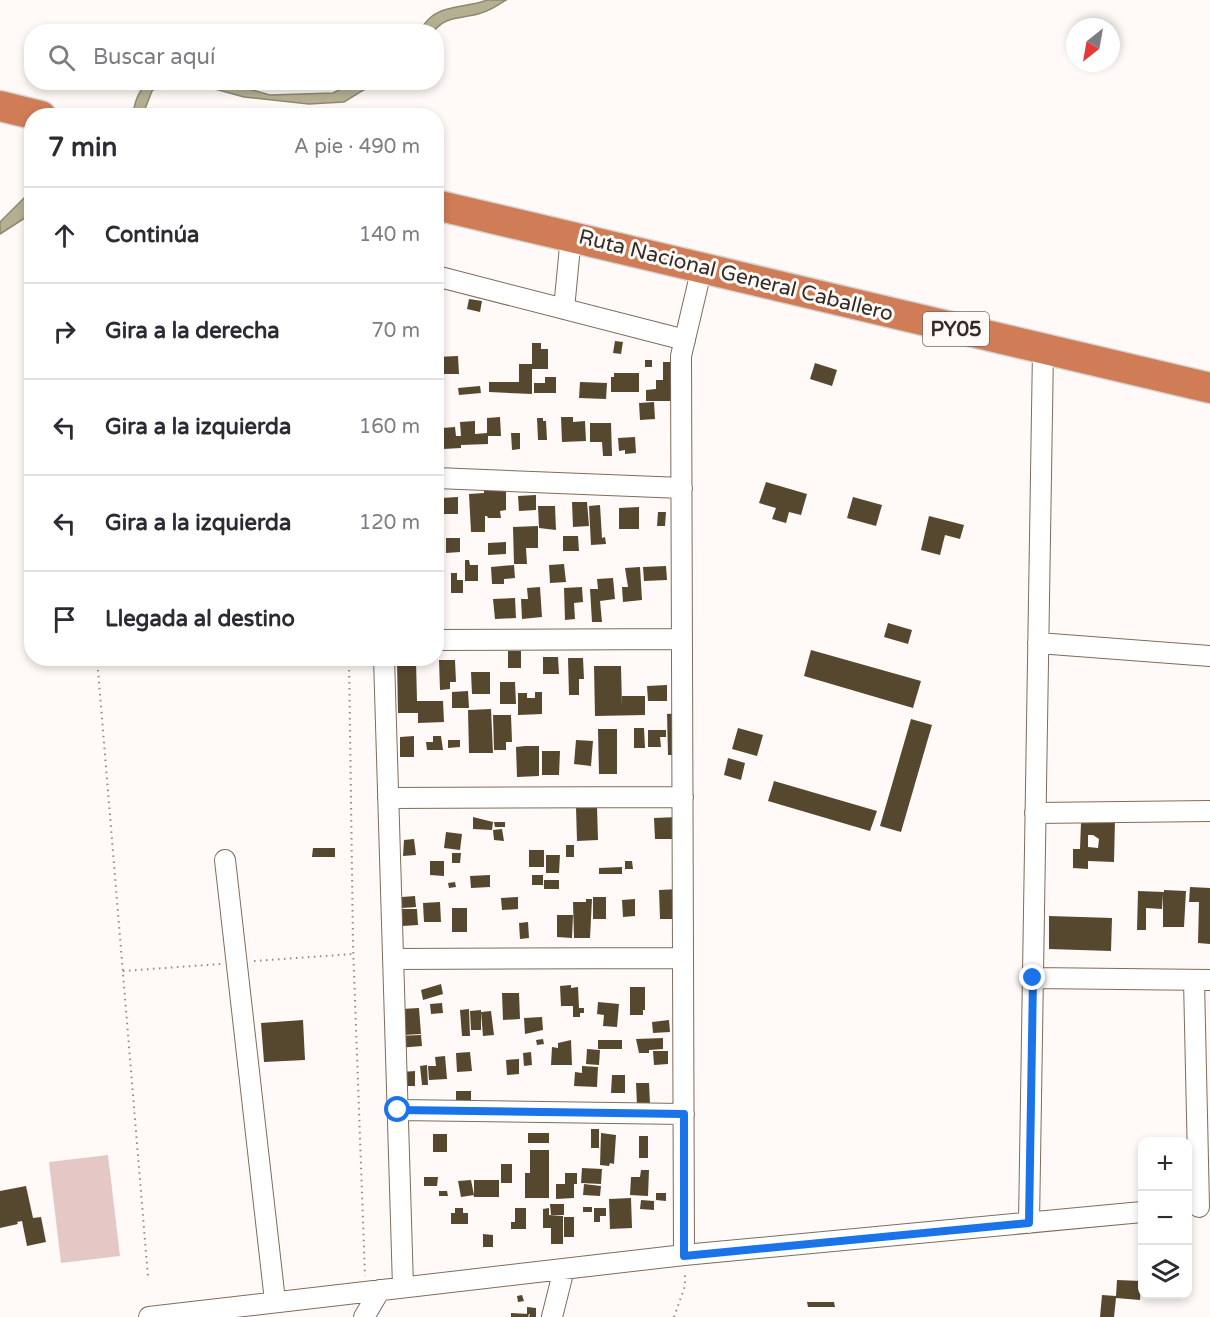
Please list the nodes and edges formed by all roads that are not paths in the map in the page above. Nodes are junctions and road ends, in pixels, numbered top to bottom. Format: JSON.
{"nodes":[{"id":1,"x":0,"y":106,"type":"edge"},
{"id":2,"x":24,"y":112,"type":"edge"},
{"id":3,"x":444,"y":207,"type":"edge"},
{"id":4,"x":571,"y":236,"type":"junction"},
{"id":5,"x":702,"y":267,"type":"junction"},
{"id":6,"x":444,"y":278,"type":"edge"},
{"id":7,"x":564,"y":309,"type":"junction"},
{"id":8,"x":685,"y":340,"type":"junction"},
{"id":9,"x":1043,"y":350,"type":"junction"},
{"id":10,"x":1210,"y":388,"type":"edge"},
{"id":11,"x":444,"y":478,"type":"edge"},
{"id":12,"x":682,"y":488,"type":"junction"},
{"id":13,"x":682,"y":639,"type":"junction"},
{"id":14,"x":444,"y":640,"type":"edge"},
{"id":15,"x":1038,"y":643,"type":"junction"},
{"id":16,"x":1210,"y":656,"type":"edge"},
{"id":17,"x":384,"y":666,"type":"edge"},
{"id":18,"x":683,"y":797,"type":"junction"},
{"id":19,"x":388,"y":798,"type":"junction"},
{"id":20,"x":1210,"y":811,"type":"edge"},
{"id":21,"x":1035,"y":813,"type":"junction"},
{"id":22,"x":225,"y":860,"type":"dead end"},
{"id":23,"x":683,"y":958,"type":"junction"},
{"id":24,"x":393,"y":959,"type":"junction"},
{"id":25,"x":1033,"y":978,"type":"junction"},
{"id":26,"x":1202,"y":980,"type":"edge"},
{"id":27,"x":398,"y":1110,"type":"junction"},
{"id":28,"x":684,"y":1114,"type":"junction"},
{"id":29,"x":1199,"y":1207,"type":"edge"},
{"id":30,"x":1138,"y":1212,"type":"edge"},
{"id":31,"x":1029,"y":1223,"type":"junction"},
{"id":32,"x":684,"y":1256,"type":"junction"},
{"id":33,"x":564,"y":1269,"type":"junction"},
{"id":34,"x":403,"y":1287,"type":"junction"},
{"id":35,"x":373,"y":1290,"type":"junction"},
{"id":36,"x":275,"y":1301,"type":"junction"},
{"id":37,"x":148,"y":1317,"type":"edge"},
{"id":38,"x":364,"y":1317,"type":"edge"},
{"id":39,"x":552,"y":1317,"type":"edge"}],
"edges":[{"from":1,"to":2,"type":"highway"},
{"from":3,"to":4,"type":"highway","name":"Ruta Nacional General Caballero","number":"PY05"},
{"from":4,"to":5,"type":"highway","name":"Ruta Nacional General Caballero","number":"PY05"},
{"from":4,"to":7,"type":"street"},
{"from":5,"to":8,"type":"street"},
{"from":5,"to":9,"type":"highway","name":"Ruta Nacional General Caballero","number":"PY05"},
{"from":6,"to":7,"type":"street"},
{"from":7,"to":8,"type":"street"},
{"from":8,"to":12,"type":"street"},
{"from":9,"to":10,"type":"highway","name":"Ruta Nacional General Caballero","number":"PY05"},
{"from":9,"to":15,"type":"street"},
{"from":11,"to":12,"type":"street"},
{"from":12,"to":13,"type":"street"},
{"from":13,"to":14,"type":"street"},
{"from":13,"to":18,"type":"street"},
{"from":15,"to":16,"type":"street"},
{"from":15,"to":21,"type":"street"},
{"from":17,"to":19,"type":"street"},
{"from":18,"to":19,"type":"street"},
{"from":18,"to":23,"type":"street"},
{"from":19,"to":24,"type":"street"},
{"from":20,"to":21,"type":"street"},
{"from":21,"to":25,"type":"street"},
{"from":22,"to":36,"type":"street"},
{"from":23,"to":24,"type":"street"},
{"from":23,"to":28,"type":"street"},
{"from":24,"to":27,"type":"street"},
{"from":25,"to":26,"type":"street"},
{"from":25,"to":31,"type":"street"},
{"from":26,"to":29,"type":"street"},
{"from":27,"to":28,"type":"street"},
{"from":27,"to":34,"type":"street"},
{"from":28,"to":32,"type":"street"},
{"from":30,"to":31,"type":"street"},
{"from":31,"to":32,"type":"street"},
{"from":32,"to":33,"type":"street"},
{"from":33,"to":34,"type":"street"},
{"from":33,"to":39,"type":"street"},
{"from":34,"to":35,"type":"street"},
{"from":35,"to":36,"type":"street"},
{"from":35,"to":38,"type":"street"},
{"from":36,"to":37,"type":"street"}]}
